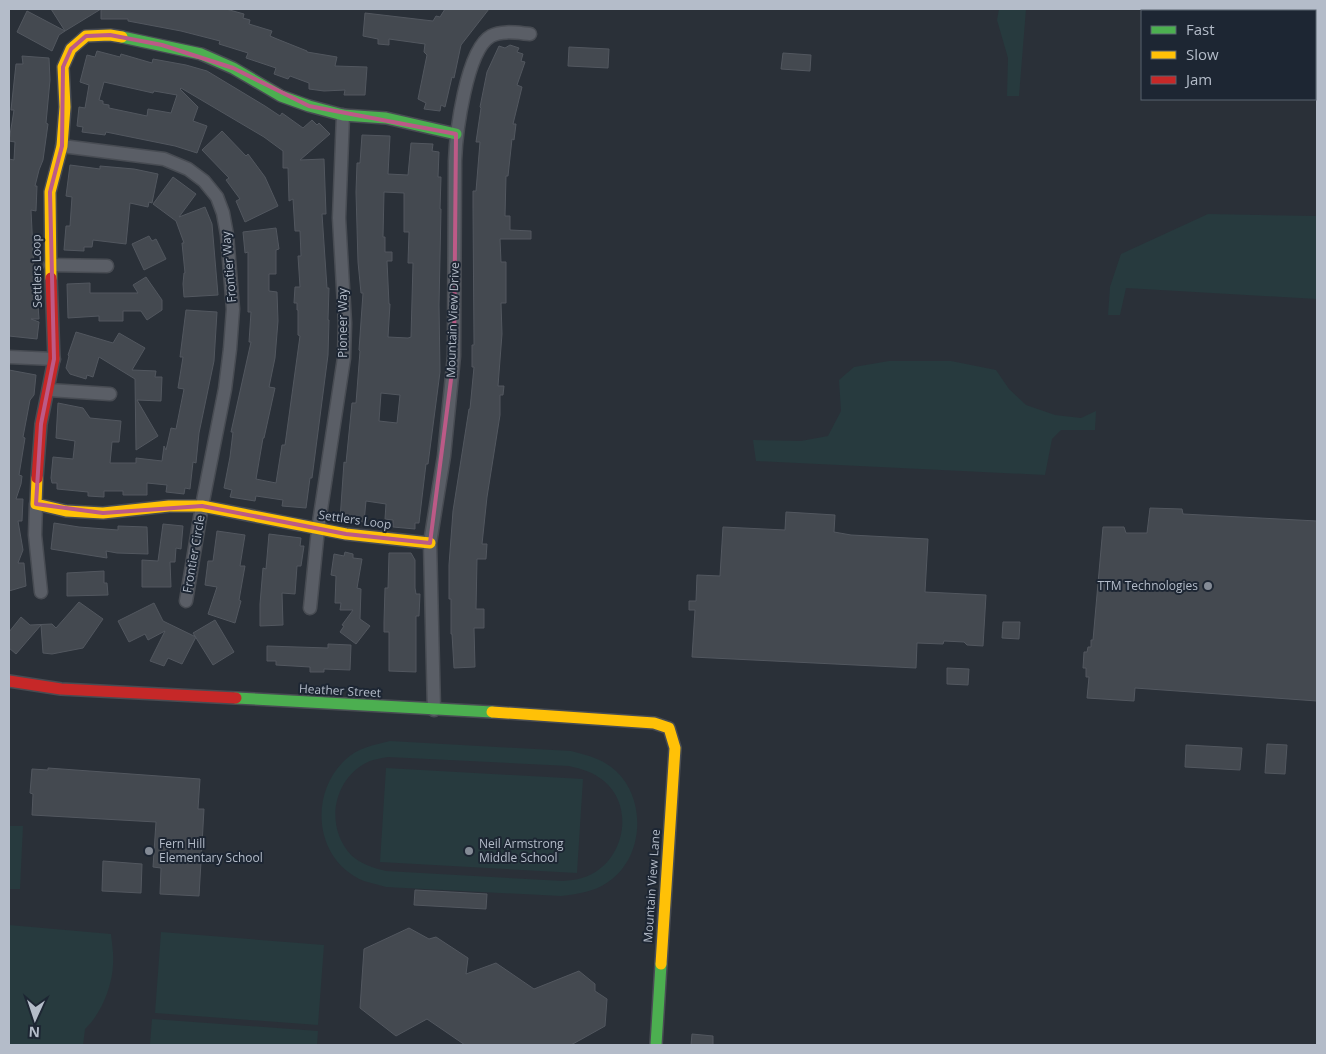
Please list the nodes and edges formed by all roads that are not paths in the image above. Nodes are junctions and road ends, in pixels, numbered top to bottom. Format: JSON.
{"nodes":[{"id":1,"x":530,"y":34,"type":"dead end"},
{"id":2,"x":343,"y":115,"type":"junction"},
{"id":3,"x":456,"y":134,"type":"junction"},
{"id":4,"x":62,"y":146,"type":"junction"},
{"id":5,"x":50,"y":265,"type":"junction"},
{"id":6,"x":107,"y":266,"type":"dead end"},
{"id":7,"x":9,"y":357,"type":"edge"},
{"id":8,"x":54,"y":359,"type":"junction"},
{"id":9,"x":49,"y":390,"type":"junction"},
{"id":10,"x":110,"y":394,"type":"dead end"},
{"id":11,"x":36,"y":504,"type":"junction"},
{"id":12,"x":202,"y":506,"type":"junction"},
{"id":13,"x":318,"y":529,"type":"junction"},
{"id":14,"x":430,"y":543,"type":"junction"},
{"id":15,"x":41,"y":592,"type":"dead end"},
{"id":16,"x":186,"y":602,"type":"dead end"},
{"id":17,"x":310,"y":608,"type":"dead end"},
{"id":18,"x":9,"y":681,"type":"edge"},
{"id":19,"x":434,"y":710,"type":"junction"},
{"id":20,"x":669,"y":728,"type":"joint"},
{"id":21,"x":656,"y":1045,"type":"edge"}],
"edges":[{"from":1,"to":3,"type":"street","name":"Mountain View Drive"},
{"from":2,"to":3,"type":"street","name":"Settlers Loop"},
{"from":2,"to":4,"type":"street","name":"Settlers Loop"},
{"from":2,"to":13,"type":"street","name":"Pioneer Way"},
{"from":3,"to":14,"type":"street","name":"Mountain View Drive"},
{"from":4,"to":5,"type":"street","name":"Settlers Loop"},
{"from":4,"to":12,"type":"street","name":"Frontier Way"},
{"from":5,"to":6,"type":"street"},
{"from":5,"to":8,"type":"street","name":"Settlers Loop"},
{"from":7,"to":8,"type":"street"},
{"from":8,"to":9,"type":"street","name":"Settlers Loop"},
{"from":9,"to":10,"type":"street"},
{"from":9,"to":11,"type":"street","name":"Settlers Loop"},
{"from":11,"to":12,"type":"street","name":"Settlers Loop"},
{"from":11,"to":15,"type":"street"},
{"from":12,"to":13,"type":"street","name":"Settlers Loop"},
{"from":12,"to":16,"type":"street","name":"Frontier Circle"},
{"from":13,"to":14,"type":"street","name":"Settlers Loop"},
{"from":13,"to":17,"type":"street","name":"Pioneer Way"},
{"from":14,"to":19,"type":"street","name":"Mountain View Drive"},
{"from":18,"to":19,"type":"street","name":"Heather Street"},
{"from":19,"to":20,"type":"street","name":"Heather Street"},
{"from":20,"to":21,"type":"street","name":"Mountain View Lane"}]}
